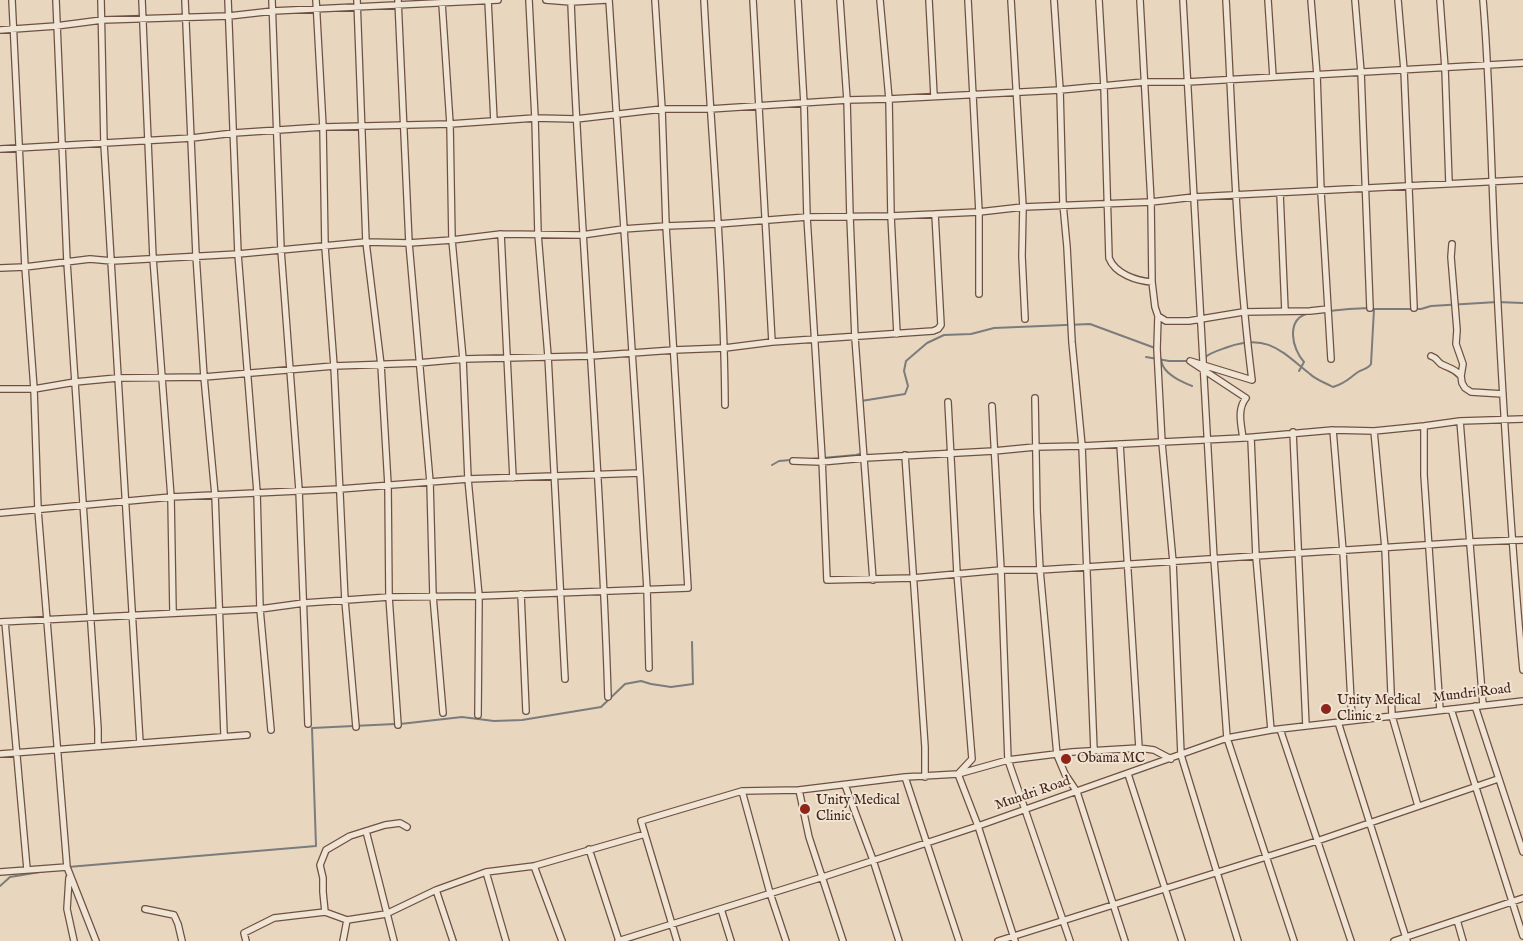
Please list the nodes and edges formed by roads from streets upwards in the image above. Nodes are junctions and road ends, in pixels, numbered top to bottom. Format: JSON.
{"nodes":[{"id":1,"x":12,"y":0,"type":"edge"},
{"id":2,"x":56,"y":0,"type":"edge"},
{"id":3,"x":101,"y":0,"type":"edge"},
{"id":4,"x":142,"y":0,"type":"edge"},
{"id":5,"x":185,"y":0,"type":"edge"},
{"id":6,"x":228,"y":0,"type":"edge"},
{"id":7,"x":272,"y":0,"type":"edge"},
{"id":8,"x":316,"y":0,"type":"edge"},
{"id":9,"x":488,"y":0,"type":"edge"},
{"id":10,"x":498,"y":0,"type":"edge"},
{"id":11,"x":529,"y":0,"type":"edge"},
{"id":12,"x":546,"y":0,"type":"edge"},
{"id":13,"x":607,"y":0,"type":"edge"},
{"id":14,"x":655,"y":0,"type":"edge"},
{"id":15,"x":704,"y":0,"type":"edge"},
{"id":16,"x":753,"y":0,"type":"edge"},
{"id":17,"x":798,"y":0,"type":"edge"},
{"id":18,"x":840,"y":0,"type":"edge"},
{"id":19,"x":880,"y":0,"type":"edge"},
{"id":20,"x":929,"y":0,"type":"edge"},
{"id":21,"x":968,"y":0,"type":"edge"},
{"id":22,"x":1010,"y":0,"type":"edge"},
{"id":23,"x":1054,"y":0,"type":"edge"},
{"id":24,"x":1099,"y":0,"type":"edge"},
{"id":25,"x":1140,"y":0,"type":"edge"},
{"id":26,"x":1183,"y":0,"type":"edge"},
{"id":27,"x":1226,"y":0,"type":"edge"},
{"id":28,"x":1268,"y":0,"type":"edge"},
{"id":29,"x":1311,"y":0,"type":"edge"},
{"id":30,"x":1355,"y":0,"type":"edge"},
{"id":31,"x":1398,"y":0,"type":"edge"},
{"id":32,"x":1440,"y":0,"type":"edge"},
{"id":33,"x":1483,"y":0,"type":"edge"},
{"id":34,"x":399,"y":2,"type":"edge"},
{"id":35,"x":572,"y":2,"type":"junction"},
{"id":36,"x":357,"y":3,"type":"edge"},
{"id":37,"x":442,"y":3,"type":"junction"},
{"id":38,"x":317,"y":9,"type":"junction"},
{"id":39,"x":273,"y":11,"type":"junction"},
{"id":40,"x":228,"y":16,"type":"junction"},
{"id":41,"x":186,"y":17,"type":"junction"},
{"id":42,"x":143,"y":18,"type":"junction"},
{"id":43,"x":102,"y":20,"type":"junction"},
{"id":44,"x":56,"y":26,"type":"junction"},
{"id":45,"x":14,"y":29,"type":"junction"},
{"id":46,"x":0,"y":30,"type":"edge"},
{"id":47,"x":1523,"y":63,"type":"edge"},
{"id":48,"x":1489,"y":66,"type":"junction"},
{"id":49,"x":1445,"y":68,"type":"junction"},
{"id":50,"x":1404,"y":70,"type":"junction"},
{"id":51,"x":1361,"y":72,"type":"junction"},
{"id":52,"x":1317,"y":75,"type":"junction"},
{"id":53,"x":1273,"y":78,"type":"junction"},
{"id":54,"x":1231,"y":80,"type":"junction"},
{"id":55,"x":1144,"y":82,"type":"junction"},
{"id":56,"x":1187,"y":82,"type":"junction"},
{"id":57,"x":1104,"y":87,"type":"junction"},
{"id":58,"x":1060,"y":90,"type":"junction"},
{"id":59,"x":1016,"y":92,"type":"junction"},
{"id":60,"x":972,"y":94,"type":"junction"},
{"id":61,"x":934,"y":96,"type":"junction"},
{"id":62,"x":889,"y":99,"type":"junction"},
{"id":63,"x":847,"y":100,"type":"junction"},
{"id":64,"x":804,"y":104,"type":"junction"},
{"id":65,"x":759,"y":105,"type":"junction"},
{"id":66,"x":710,"y":109,"type":"junction"},
{"id":67,"x":662,"y":110,"type":"junction"},
{"id":68,"x":617,"y":115,"type":"junction"},
{"id":69,"x":535,"y":118,"type":"junction"},
{"id":70,"x":576,"y":119,"type":"junction"},
{"id":71,"x":494,"y":121,"type":"junction"},
{"id":72,"x":405,"y":124,"type":"junction"},
{"id":73,"x":450,"y":124,"type":"junction"},
{"id":74,"x":362,"y":126,"type":"junction"},
{"id":75,"x":323,"y":127,"type":"junction"},
{"id":76,"x":277,"y":131,"type":"junction"},
{"id":77,"x":234,"y":133,"type":"junction"},
{"id":78,"x":192,"y":138,"type":"junction"},
{"id":79,"x":148,"y":141,"type":"junction"},
{"id":80,"x":104,"y":144,"type":"junction"},
{"id":81,"x":63,"y":146,"type":"junction"},
{"id":82,"x":20,"y":148,"type":"junction"},
{"id":83,"x":0,"y":149,"type":"edge"},
{"id":84,"x":1523,"y":180,"type":"edge"},
{"id":85,"x":1492,"y":182,"type":"junction"},
{"id":86,"x":1449,"y":183,"type":"junction"},
{"id":87,"x":1408,"y":186,"type":"junction"},
{"id":88,"x":1366,"y":188,"type":"junction"},
{"id":89,"x":1321,"y":192,"type":"junction"},
{"id":90,"x":1280,"y":193,"type":"junction"},
{"id":91,"x":1235,"y":195,"type":"junction"},
{"id":92,"x":1194,"y":197,"type":"junction"},
{"id":93,"x":1151,"y":202,"type":"junction"},
{"id":94,"x":1063,"y":204,"type":"junction"},
{"id":95,"x":1108,"y":204,"type":"junction"},
{"id":96,"x":1023,"y":207,"type":"junction"},
{"id":97,"x":979,"y":212,"type":"junction"},
{"id":98,"x":935,"y":214,"type":"junction"},
{"id":99,"x":891,"y":216,"type":"junction"},
{"id":100,"x":850,"y":217,"type":"junction"},
{"id":101,"x":807,"y":218,"type":"junction"},
{"id":102,"x":765,"y":220,"type":"junction"},
{"id":103,"x":718,"y":224,"type":"junction"},
{"id":104,"x":666,"y":226,"type":"junction"},
{"id":105,"x":623,"y":229,"type":"junction"},
{"id":106,"x":501,"y":234,"type":"junction"},
{"id":107,"x":538,"y":234,"type":"junction"},
{"id":108,"x":582,"y":235,"type":"junction"},
{"id":109,"x":452,"y":240,"type":"junction"},
{"id":110,"x":366,"y":242,"type":"junction"},
{"id":111,"x":410,"y":243,"type":"junction"},
{"id":112,"x":1452,"y":244,"type":"dead end"},
{"id":113,"x":325,"y":247,"type":"junction"},
{"id":114,"x":281,"y":250,"type":"junction"},
{"id":115,"x":238,"y":254,"type":"junction"},
{"id":116,"x":196,"y":255,"type":"junction"},
{"id":117,"x":154,"y":258,"type":"junction"},
{"id":118,"x":112,"y":260,"type":"junction"},
{"id":119,"x":67,"y":262,"type":"junction"},
{"id":120,"x":24,"y":267,"type":"junction"},
{"id":121,"x":0,"y":268,"type":"edge"},
{"id":122,"x":1152,"y":282,"type":"junction"},
{"id":123,"x":979,"y":294,"type":"dead end"},
{"id":124,"x":1328,"y":308,"type":"junction"},
{"id":125,"x":1370,"y":308,"type":"dead end"},
{"id":126,"x":1414,"y":308,"type":"dead end"},
{"id":127,"x":1244,"y":312,"type":"junction"},
{"id":128,"x":1286,"y":312,"type":"junction"},
{"id":129,"x":1158,"y":316,"type":"junction"},
{"id":130,"x":1025,"y":319,"type":"dead end"},
{"id":131,"x":1200,"y":320,"type":"junction"},
{"id":132,"x":897,"y":334,"type":"junction"},
{"id":133,"x":855,"y":338,"type":"junction"},
{"id":134,"x":814,"y":340,"type":"junction"},
{"id":135,"x":772,"y":342,"type":"junction"},
{"id":136,"x":724,"y":348,"type":"junction"},
{"id":137,"x":674,"y":350,"type":"junction"},
{"id":138,"x":632,"y":353,"type":"junction"},
{"id":139,"x":548,"y":356,"type":"junction"},
{"id":140,"x":590,"y":356,"type":"junction"},
{"id":141,"x":1431,"y":356,"type":"dead end"},
{"id":142,"x":508,"y":358,"type":"junction"},
{"id":143,"x":1330,"y":358,"type":"dead end"},
{"id":144,"x":463,"y":359,"type":"junction"},
{"id":145,"x":418,"y":363,"type":"junction"},
{"id":146,"x":381,"y":365,"type":"junction"},
{"id":147,"x":334,"y":366,"type":"junction"},
{"id":148,"x":290,"y":370,"type":"junction"},
{"id":149,"x":246,"y":373,"type":"junction"},
{"id":150,"x":1461,"y":376,"type":"junction"},
{"id":151,"x":204,"y":377,"type":"junction"},
{"id":152,"x":117,"y":378,"type":"junction"},
{"id":153,"x":161,"y":379,"type":"junction"},
{"id":154,"x":75,"y":382,"type":"junction"},
{"id":155,"x":0,"y":389,"type":"edge"},
{"id":156,"x":34,"y":389,"type":"junction"},
{"id":157,"x":1503,"y":394,"type":"junction"},
{"id":158,"x":1035,"y":398,"type":"dead end"},
{"id":159,"x":948,"y":402,"type":"dead end"},
{"id":160,"x":725,"y":405,"type":"dead end"},
{"id":161,"x":992,"y":406,"type":"dead end"},
{"id":162,"x":1523,"y":419,"type":"edge"},
{"id":163,"x":1505,"y":420,"type":"junction"},
{"id":164,"x":1460,"y":421,"type":"junction"},
{"id":165,"x":1424,"y":426,"type":"junction"},
{"id":166,"x":1333,"y":430,"type":"junction"},
{"id":167,"x":1374,"y":430,"type":"junction"},
{"id":168,"x":1293,"y":432,"type":"junction"},
{"id":169,"x":1243,"y":438,"type":"junction"},
{"id":170,"x":1251,"y":438,"type":"junction"},
{"id":171,"x":1208,"y":440,"type":"junction"},
{"id":172,"x":1162,"y":442,"type":"junction"},
{"id":173,"x":1120,"y":444,"type":"junction"},
{"id":174,"x":1082,"y":446,"type":"junction"},
{"id":175,"x":1036,"y":447,"type":"junction"},
{"id":176,"x":994,"y":451,"type":"junction"},
{"id":177,"x":951,"y":453,"type":"junction"},
{"id":178,"x":905,"y":455,"type":"junction"},
{"id":179,"x":865,"y":458,"type":"junction"},
{"id":180,"x":793,"y":461,"type":"dead end"},
{"id":181,"x":821,"y":462,"type":"junction"},
{"id":182,"x":640,"y":473,"type":"junction"},
{"id":183,"x":597,"y":475,"type":"junction"},
{"id":184,"x":555,"y":476,"type":"junction"},
{"id":185,"x":513,"y":478,"type":"junction"},
{"id":186,"x":468,"y":479,"type":"junction"},
{"id":187,"x":430,"y":482,"type":"junction"},
{"id":188,"x":388,"y":485,"type":"junction"},
{"id":189,"x":340,"y":489,"type":"junction"},
{"id":190,"x":299,"y":490,"type":"junction"},
{"id":191,"x":257,"y":492,"type":"junction"},
{"id":192,"x":215,"y":495,"type":"junction"},
{"id":193,"x":170,"y":497,"type":"junction"},
{"id":194,"x":126,"y":502,"type":"junction"},
{"id":195,"x":83,"y":505,"type":"junction"},
{"id":196,"x":38,"y":510,"type":"junction"},
{"id":197,"x":0,"y":513,"type":"edge"},
{"id":198,"x":1523,"y":540,"type":"edge"},
{"id":199,"x":1511,"y":541,"type":"junction"},
{"id":200,"x":1470,"y":542,"type":"junction"},
{"id":201,"x":1428,"y":546,"type":"junction"},
{"id":202,"x":1384,"y":548,"type":"junction"},
{"id":203,"x":1343,"y":551,"type":"junction"},
{"id":204,"x":1299,"y":553,"type":"junction"},
{"id":205,"x":1256,"y":557,"type":"junction"},
{"id":206,"x":1214,"y":559,"type":"junction"},
{"id":207,"x":1173,"y":562,"type":"junction"},
{"id":208,"x":1127,"y":564,"type":"junction"},
{"id":209,"x":1087,"y":567,"type":"junction"},
{"id":210,"x":1001,"y":570,"type":"junction"},
{"id":211,"x":1040,"y":570,"type":"junction"},
{"id":212,"x":957,"y":573,"type":"junction"},
{"id":213,"x":913,"y":578,"type":"junction"},
{"id":214,"x":873,"y":580,"type":"junction"},
{"id":215,"x":647,"y":589,"type":"junction"},
{"id":216,"x":560,"y":592,"type":"junction"},
{"id":217,"x":605,"y":592,"type":"junction"},
{"id":218,"x":521,"y":594,"type":"junction"},
{"id":219,"x":432,"y":596,"type":"junction"},
{"id":220,"x":479,"y":596,"type":"junction"},
{"id":221,"x":389,"y":597,"type":"junction"},
{"id":222,"x":345,"y":601,"type":"junction"},
{"id":223,"x":304,"y":603,"type":"junction"},
{"id":224,"x":260,"y":609,"type":"junction"},
{"id":225,"x":218,"y":611,"type":"junction"},
{"id":226,"x":173,"y":612,"type":"junction"},
{"id":227,"x":131,"y":616,"type":"junction"},
{"id":228,"x":90,"y":617,"type":"junction"},
{"id":229,"x":47,"y":619,"type":"junction"},
{"id":230,"x":3,"y":622,"type":"edge"},
{"id":231,"x":650,"y":668,"type":"dead end"},
{"id":232,"x":1523,"y":670,"type":"edge"},
{"id":233,"x":565,"y":679,"type":"dead end"},
{"id":234,"x":608,"y":697,"type":"dead end"},
{"id":235,"x":1523,"y":700,"type":"edge"},
{"id":236,"x":1483,"y":705,"type":"junction"},
{"id":237,"x":1475,"y":706,"type":"junction"},
{"id":238,"x":1451,"y":709,"type":"junction"},
{"id":239,"x":1440,"y":710,"type":"junction"},
{"id":240,"x":526,"y":711,"type":"dead end"},
{"id":241,"x":443,"y":713,"type":"dead end"},
{"id":242,"x":478,"y":715,"type":"dead end"},
{"id":243,"x":1392,"y":716,"type":"junction"},
{"id":244,"x":1352,"y":720,"type":"junction"},
{"id":245,"x":1338,"y":722,"type":"junction"},
{"id":246,"x":308,"y":724,"type":"dead end"},
{"id":247,"x":398,"y":725,"type":"dead end"},
{"id":248,"x":1306,"y":726,"type":"junction"},
{"id":249,"x":356,"y":727,"type":"dead end"},
{"id":250,"x":1280,"y":729,"type":"junction"},
{"id":251,"x":271,"y":730,"type":"dead end"},
{"id":252,"x":1271,"y":730,"type":"junction"},
{"id":253,"x":224,"y":734,"type":"dead end"},
{"id":254,"x":246,"y":735,"type":"dead end"},
{"id":255,"x":1227,"y":738,"type":"junction"},
{"id":256,"x":140,"y":743,"type":"junction"},
{"id":257,"x":98,"y":746,"type":"junction"},
{"id":258,"x":1139,"y":748,"type":"junction"},
{"id":259,"x":58,"y":750,"type":"junction"},
{"id":260,"x":1094,"y":751,"type":"junction"},
{"id":261,"x":17,"y":752,"type":"junction"},
{"id":262,"x":0,"y":754,"type":"edge"},
{"id":263,"x":1057,"y":754,"type":"junction"},
{"id":264,"x":1181,"y":755,"type":"junction"},
{"id":265,"x":1171,"y":759,"type":"junction"},
{"id":266,"x":1008,"y":760,"type":"junction"},
{"id":267,"x":958,"y":774,"type":"junction"},
{"id":268,"x":1128,"y":774,"type":"junction"},
{"id":269,"x":906,"y":777,"type":"junction"},
{"id":270,"x":925,"y":777,"type":"junction"},
{"id":271,"x":1498,"y":779,"type":"junction"},
{"id":272,"x":845,"y":785,"type":"junction"},
{"id":273,"x":1476,"y":786,"type":"junction"},
{"id":274,"x":799,"y":790,"type":"junction"},
{"id":275,"x":742,"y":791,"type":"junction"},
{"id":276,"x":1077,"y":792,"type":"junction"},
{"id":277,"x":1418,"y":806,"type":"junction"},
{"id":278,"x":1025,"y":810,"type":"junction"},
{"id":279,"x":1370,"y":823,"type":"junction"},
{"id":280,"x":978,"y":826,"type":"junction"},
{"id":281,"x":407,"y":827,"type":"dead end"},
{"id":282,"x":366,"y":831,"type":"junction"},
{"id":283,"x":645,"y":834,"type":"junction"},
{"id":284,"x":1318,"y":841,"type":"junction"},
{"id":285,"x":926,"y":843,"type":"junction"},
{"id":286,"x":589,"y":849,"type":"junction"},
{"id":287,"x":1523,"y":852,"type":"edge"},
{"id":288,"x":1267,"y":856,"type":"junction"},
{"id":289,"x":873,"y":860,"type":"junction"},
{"id":290,"x":534,"y":866,"type":"junction"},
{"id":291,"x":67,"y":867,"type":"junction"},
{"id":292,"x":27,"y":869,"type":"junction"},
{"id":293,"x":486,"y":872,"type":"junction"},
{"id":294,"x":1216,"y":872,"type":"junction"},
{"id":295,"x":0,"y":873,"type":"edge"},
{"id":296,"x":70,"y":876,"type":"junction"},
{"id":297,"x":823,"y":877,"type":"junction"},
{"id":298,"x":1165,"y":888,"type":"junction"},
{"id":299,"x":436,"y":890,"type":"junction"},
{"id":300,"x":770,"y":893,"type":"junction"},
{"id":301,"x":1523,"y":898,"type":"edge"},
{"id":302,"x":1512,"y":902,"type":"junction"},
{"id":303,"x":1114,"y":904,"type":"junction"},
{"id":304,"x":145,"y":909,"type":"dead end"},
{"id":305,"x":721,"y":910,"type":"junction"},
{"id":306,"x":325,"y":912,"type":"junction"},
{"id":307,"x":386,"y":914,"type":"junction"},
{"id":308,"x":347,"y":920,"type":"junction"},
{"id":309,"x":1064,"y":920,"type":"junction"},
{"id":310,"x":1456,"y":920,"type":"junction"},
{"id":311,"x":672,"y":925,"type":"junction"},
{"id":312,"x":1523,"y":936,"type":"edge"},
{"id":313,"x":1014,"y":939,"type":"edge"},
{"id":314,"x":1407,"y":939,"type":"edge"},
{"id":315,"x":74,"y":941,"type":"edge"},
{"id":316,"x":96,"y":941,"type":"edge"},
{"id":317,"x":182,"y":941,"type":"edge"},
{"id":318,"x":246,"y":941,"type":"edge"},
{"id":319,"x":343,"y":941,"type":"edge"},
{"id":320,"x":394,"y":941,"type":"edge"},
{"id":321,"x":453,"y":941,"type":"edge"},
{"id":322,"x":506,"y":941,"type":"edge"},
{"id":323,"x":562,"y":941,"type":"edge"},
{"id":324,"x":618,"y":941,"type":"edge"},
{"id":325,"x":677,"y":941,"type":"edge"},
{"id":326,"x":731,"y":941,"type":"edge"},
{"id":327,"x":786,"y":941,"type":"edge"},
{"id":328,"x":843,"y":941,"type":"edge"},
{"id":329,"x":899,"y":941,"type":"edge"},
{"id":330,"x":959,"y":941,"type":"edge"},
{"id":331,"x":998,"y":941,"type":"edge"},
{"id":332,"x":1070,"y":941,"type":"edge"},
{"id":333,"x":1125,"y":941,"type":"edge"},
{"id":334,"x":1182,"y":941,"type":"edge"},
{"id":335,"x":1238,"y":941,"type":"edge"},
{"id":336,"x":1294,"y":941,"type":"edge"},
{"id":337,"x":1351,"y":941,"type":"edge"},
{"id":338,"x":1394,"y":941,"type":"edge"},
{"id":339,"x":1463,"y":941,"type":"edge"}],
"edges":[{"from":1,"to":45,"type":"street"},
{"from":2,"to":44,"type":"street"},
{"from":3,"to":43,"type":"street"},
{"from":4,"to":42,"type":"street"},
{"from":5,"to":41,"type":"street"},
{"from":6,"to":40,"type":"street"},
{"from":7,"to":39,"type":"street"},
{"from":8,"to":38,"type":"street"},
{"from":9,"to":10,"type":"street"},
{"from":9,"to":37,"type":"street"},
{"from":9,"to":71,"type":"street"},
{"from":11,"to":69,"type":"street"},
{"from":12,"to":35,"type":"street"},
{"from":13,"to":35,"type":"street"},
{"from":13,"to":68,"type":"street"},
{"from":14,"to":67,"type":"street"},
{"from":15,"to":66,"type":"street"},
{"from":16,"to":65,"type":"street"},
{"from":17,"to":64,"type":"street"},
{"from":18,"to":63,"type":"street"},
{"from":19,"to":62,"type":"street"},
{"from":20,"to":61,"type":"street"},
{"from":21,"to":60,"type":"street"},
{"from":22,"to":59,"type":"street"},
{"from":23,"to":58,"type":"street"},
{"from":24,"to":57,"type":"street"},
{"from":25,"to":55,"type":"street"},
{"from":26,"to":56,"type":"street"},
{"from":27,"to":54,"type":"street"},
{"from":28,"to":53,"type":"street"},
{"from":29,"to":52,"type":"street"},
{"from":30,"to":51,"type":"street"},
{"from":31,"to":50,"type":"street"},
{"from":32,"to":49,"type":"street"},
{"from":33,"to":48,"type":"street"},
{"from":34,"to":36,"type":"street"},
{"from":34,"to":37,"type":"street"},
{"from":34,"to":72,"type":"street"},
{"from":35,"to":70,"type":"street"},
{"from":36,"to":38,"type":"street"},
{"from":36,"to":74,"type":"street"},
{"from":37,"to":73,"type":"street"},
{"from":38,"to":39,"type":"street"},
{"from":38,"to":75,"type":"street"},
{"from":39,"to":40,"type":"street"},
{"from":39,"to":76,"type":"street"},
{"from":40,"to":41,"type":"street"},
{"from":40,"to":77,"type":"street"},
{"from":41,"to":42,"type":"street"},
{"from":41,"to":78,"type":"street"},
{"from":42,"to":43,"type":"street"},
{"from":42,"to":79,"type":"street"},
{"from":43,"to":44,"type":"street"},
{"from":43,"to":80,"type":"street"},
{"from":44,"to":45,"type":"street"},
{"from":44,"to":81,"type":"street"},
{"from":45,"to":46,"type":"street"},
{"from":45,"to":82,"type":"street"},
{"from":47,"to":48,"type":"street"},
{"from":48,"to":49,"type":"street"},
{"from":48,"to":85,"type":"street"},
{"from":49,"to":50,"type":"street"},
{"from":49,"to":86,"type":"street"},
{"from":50,"to":51,"type":"street"},
{"from":50,"to":87,"type":"street"},
{"from":51,"to":52,"type":"street"},
{"from":51,"to":88,"type":"street"},
{"from":52,"to":53,"type":"street"},
{"from":52,"to":89,"type":"street"},
{"from":53,"to":54,"type":"street"},
{"from":54,"to":56,"type":"street"},
{"from":54,"to":91,"type":"street"},
{"from":55,"to":56,"type":"street"},
{"from":55,"to":57,"type":"street"},
{"from":55,"to":93,"type":"street"},
{"from":56,"to":92,"type":"street"},
{"from":57,"to":58,"type":"street"},
{"from":57,"to":95,"type":"street"},
{"from":58,"to":59,"type":"street"},
{"from":58,"to":94,"type":"street"},
{"from":59,"to":60,"type":"street"},
{"from":59,"to":96,"type":"street"},
{"from":60,"to":61,"type":"street"},
{"from":60,"to":97,"type":"street"},
{"from":61,"to":62,"type":"street"},
{"from":62,"to":63,"type":"street"},
{"from":62,"to":99,"type":"street"},
{"from":63,"to":64,"type":"street"},
{"from":63,"to":100,"type":"street"},
{"from":64,"to":65,"type":"street"},
{"from":64,"to":101,"type":"street"},
{"from":65,"to":66,"type":"street"},
{"from":65,"to":102,"type":"street"},
{"from":66,"to":67,"type":"street"},
{"from":66,"to":103,"type":"street"},
{"from":67,"to":68,"type":"street"},
{"from":67,"to":104,"type":"street"},
{"from":68,"to":70,"type":"street"},
{"from":68,"to":105,"type":"street"},
{"from":69,"to":70,"type":"street"},
{"from":69,"to":71,"type":"street"},
{"from":69,"to":107,"type":"street"},
{"from":70,"to":108,"type":"street"},
{"from":71,"to":73,"type":"street"},
{"from":72,"to":73,"type":"street"},
{"from":72,"to":74,"type":"street"},
{"from":72,"to":111,"type":"street"},
{"from":73,"to":109,"type":"street"},
{"from":74,"to":75,"type":"street"},
{"from":74,"to":110,"type":"street"},
{"from":75,"to":76,"type":"street"},
{"from":75,"to":113,"type":"street"},
{"from":76,"to":77,"type":"street"},
{"from":76,"to":114,"type":"street"},
{"from":77,"to":78,"type":"street"},
{"from":77,"to":115,"type":"street"},
{"from":78,"to":79,"type":"street"},
{"from":78,"to":116,"type":"street"},
{"from":79,"to":80,"type":"street"},
{"from":79,"to":117,"type":"street"},
{"from":80,"to":81,"type":"street"},
{"from":80,"to":118,"type":"street"},
{"from":81,"to":82,"type":"street"},
{"from":81,"to":119,"type":"street"},
{"from":82,"to":83,"type":"street"},
{"from":82,"to":120,"type":"street"},
{"from":84,"to":85,"type":"street"},
{"from":85,"to":86,"type":"street"},
{"from":85,"to":157,"type":"street"},
{"from":86,"to":87,"type":"street"},
{"from":87,"to":88,"type":"street"},
{"from":87,"to":126,"type":"street"},
{"from":88,"to":89,"type":"street"},
{"from":88,"to":125,"type":"street"},
{"from":89,"to":90,"type":"street"},
{"from":89,"to":124,"type":"street"},
{"from":90,"to":91,"type":"street"},
{"from":90,"to":128,"type":"street"},
{"from":91,"to":92,"type":"street"},
{"from":91,"to":127,"type":"street"},
{"from":92,"to":93,"type":"street"},
{"from":92,"to":131,"type":"street"},
{"from":93,"to":95,"type":"street"},
{"from":93,"to":122,"type":"street"},
{"from":94,"to":95,"type":"street"},
{"from":94,"to":96,"type":"street"},
{"from":94,"to":174,"type":"street"},
{"from":95,"to":122,"type":"street"},
{"from":96,"to":97,"type":"street"},
{"from":96,"to":130,"type":"street"},
{"from":97,"to":98,"type":"street"},
{"from":97,"to":123,"type":"street"},
{"from":98,"to":99,"type":"street"},
{"from":98,"to":132,"type":"street"},
{"from":99,"to":100,"type":"street"},
{"from":99,"to":132,"type":"street"},
{"from":100,"to":101,"type":"street"},
{"from":100,"to":133,"type":"street"},
{"from":101,"to":102,"type":"street"},
{"from":101,"to":134,"type":"street"},
{"from":102,"to":103,"type":"street"},
{"from":102,"to":135,"type":"street"},
{"from":103,"to":104,"type":"street"},
{"from":103,"to":136,"type":"street"},
{"from":104,"to":105,"type":"street"},
{"from":104,"to":137,"type":"street"},
{"from":105,"to":108,"type":"street"},
{"from":105,"to":138,"type":"street"},
{"from":106,"to":107,"type":"street"},
{"from":106,"to":109,"type":"street"},
{"from":106,"to":142,"type":"street"},
{"from":107,"to":108,"type":"street"},
{"from":107,"to":139,"type":"street"},
{"from":108,"to":140,"type":"street"},
{"from":109,"to":111,"type":"street"},
{"from":109,"to":144,"type":"street"},
{"from":110,"to":111,"type":"street"},
{"from":110,"to":113,"type":"street"},
{"from":110,"to":146,"type":"street"},
{"from":111,"to":145,"type":"street"},
{"from":112,"to":150,"type":"street"},
{"from":113,"to":114,"type":"street"},
{"from":113,"to":147,"type":"street"},
{"from":114,"to":115,"type":"street"},
{"from":114,"to":148,"type":"street"},
{"from":115,"to":116,"type":"street"},
{"from":115,"to":149,"type":"street"},
{"from":116,"to":117,"type":"street"},
{"from":116,"to":151,"type":"street"},
{"from":117,"to":118,"type":"street"},
{"from":117,"to":153,"type":"street"},
{"from":118,"to":119,"type":"street"},
{"from":118,"to":152,"type":"street"},
{"from":119,"to":120,"type":"street"},
{"from":119,"to":154,"type":"street"},
{"from":120,"to":121,"type":"street"},
{"from":120,"to":156,"type":"street"},
{"from":122,"to":129,"type":"street"},
{"from":124,"to":128,"type":"street"},
{"from":124,"to":143,"type":"street"},
{"from":127,"to":128,"type":"street"},
{"from":127,"to":131,"type":"street"},
{"from":127,"to":169,"type":"street"},
{"from":129,"to":131,"type":"street"},
{"from":129,"to":172,"type":"street"},
{"from":131,"to":171,"type":"street"},
{"from":132,"to":133,"type":"street"},
{"from":133,"to":134,"type":"street"},
{"from":133,"to":179,"type":"street"},
{"from":134,"to":135,"type":"street"},
{"from":134,"to":181,"type":"street"},
{"from":135,"to":136,"type":"street"},
{"from":136,"to":137,"type":"street"},
{"from":136,"to":160,"type":"street"},
{"from":137,"to":138,"type":"street"},
{"from":137,"to":215,"type":"street"},
{"from":138,"to":140,"type":"street"},
{"from":138,"to":182,"type":"street"},
{"from":139,"to":140,"type":"street"},
{"from":139,"to":142,"type":"street"},
{"from":139,"to":184,"type":"street"},
{"from":140,"to":183,"type":"street"},
{"from":141,"to":150,"type":"street"},
{"from":142,"to":144,"type":"street"},
{"from":142,"to":185,"type":"street"},
{"from":144,"to":145,"type":"street"},
{"from":144,"to":186,"type":"street"},
{"from":145,"to":146,"type":"street"},
{"from":145,"to":187,"type":"street"},
{"from":146,"to":147,"type":"street"},
{"from":146,"to":188,"type":"street"},
{"from":147,"to":148,"type":"street"},
{"from":147,"to":189,"type":"street"},
{"from":148,"to":149,"type":"street"},
{"from":148,"to":190,"type":"street"},
{"from":149,"to":151,"type":"street"},
{"from":149,"to":191,"type":"street"},
{"from":150,"to":157,"type":"street"},
{"from":151,"to":153,"type":"street"},
{"from":151,"to":192,"type":"street"},
{"from":152,"to":153,"type":"street"},
{"from":152,"to":154,"type":"street"},
{"from":152,"to":194,"type":"street"},
{"from":153,"to":193,"type":"street"},
{"from":154,"to":156,"type":"street"},
{"from":154,"to":195,"type":"street"},
{"from":155,"to":156,"type":"street"},
{"from":156,"to":196,"type":"street"},
{"from":157,"to":163,"type":"street"},
{"from":158,"to":175,"type":"street"},
{"from":159,"to":177,"type":"street"},
{"from":161,"to":176,"type":"street"},
{"from":162,"to":163,"type":"street"},
{"from":163,"to":164,"type":"street"},
{"from":163,"to":199,"type":"street"},
{"from":164,"to":165,"type":"street"},
{"from":164,"to":200,"type":"street"},
{"from":165,"to":167,"type":"street"},
{"from":165,"to":201,"type":"street"},
{"from":166,"to":167,"type":"street"},
{"from":166,"to":168,"type":"street"},
{"from":166,"to":203,"type":"street"},
{"from":167,"to":202,"type":"street"},
{"from":168,"to":170,"type":"street"},
{"from":168,"to":204,"type":"street"},
{"from":169,"to":170,"type":"street"},
{"from":169,"to":171,"type":"street"},
{"from":170,"to":205,"type":"street"},
{"from":171,"to":172,"type":"street"},
{"from":171,"to":206,"type":"street"},
{"from":172,"to":173,"type":"street"},
{"from":172,"to":207,"type":"street"},
{"from":173,"to":174,"type":"street"},
{"from":173,"to":208,"type":"street"},
{"from":174,"to":175,"type":"street"},
{"from":174,"to":209,"type":"street"},
{"from":175,"to":176,"type":"street"},
{"from":175,"to":211,"type":"street"},
{"from":176,"to":177,"type":"street"},
{"from":176,"to":210,"type":"street"},
{"from":177,"to":178,"type":"street"},
{"from":177,"to":212,"type":"street"},
{"from":178,"to":179,"type":"street"},
{"from":178,"to":213,"type":"street"},
{"from":179,"to":181,"type":"street"},
{"from":179,"to":214,"type":"street"},
{"from":180,"to":181,"type":"street"},
{"from":181,"to":214,"type":"street"},
{"from":182,"to":183,"type":"street"},
{"from":182,"to":215,"type":"street"},
{"from":183,"to":184,"type":"street"},
{"from":183,"to":217,"type":"street"},
{"from":184,"to":185,"type":"street"},
{"from":184,"to":216,"type":"street"},
{"from":185,"to":186,"type":"street"},
{"from":186,"to":187,"type":"street"},
{"from":186,"to":220,"type":"street"},
{"from":187,"to":188,"type":"street"},
{"from":187,"to":219,"type":"street"},
{"from":188,"to":189,"type":"street"},
{"from":188,"to":221,"type":"street"},
{"from":189,"to":190,"type":"street"},
{"from":189,"to":222,"type":"street"},
{"from":190,"to":191,"type":"street"},
{"from":190,"to":223,"type":"street"},
{"from":191,"to":192,"type":"street"},
{"from":191,"to":224,"type":"street"},
{"from":192,"to":193,"type":"street"},
{"from":192,"to":225,"type":"street"},
{"from":193,"to":194,"type":"street"},
{"from":193,"to":226,"type":"street"},
{"from":194,"to":195,"type":"street"},
{"from":194,"to":227,"type":"street"},
{"from":195,"to":196,"type":"street"},
{"from":195,"to":228,"type":"street"},
{"from":196,"to":197,"type":"street"},
{"from":196,"to":229,"type":"street"},
{"from":198,"to":199,"type":"street"},
{"from":199,"to":200,"type":"street"},
{"from":199,"to":232,"type":"street"},
{"from":200,"to":201,"type":"street"},
{"from":200,"to":236,"type":"street"},
{"from":201,"to":202,"type":"street"},
{"from":201,"to":239,"type":"street"},
{"from":202,"to":203,"type":"street"},
{"from":202,"to":243,"type":"street"},
{"from":203,"to":204,"type":"street"},
{"from":203,"to":244,"type":"street"},
{"from":204,"to":205,"type":"street"},
{"from":204,"to":248,"type":"street"},
{"from":205,"to":206,"type":"street"},
{"from":205,"to":252,"type":"street"},
{"from":206,"to":207,"type":"street"},
{"from":206,"to":255,"type":"street"},
{"from":207,"to":208,"type":"street"},
{"from":207,"to":264,"type":"street"},
{"from":208,"to":209,"type":"street"},
{"from":208,"to":258,"type":"street"},
{"from":209,"to":211,"type":"street"},
{"from":209,"to":260,"type":"street"},
{"from":210,"to":211,"type":"street"},
{"from":210,"to":212,"type":"street"},
{"from":210,"to":266,"type":"street"},
{"from":211,"to":263,"type":"street"},
{"from":212,"to":213,"type":"street"},
{"from":212,"to":267,"type":"street"},
{"from":213,"to":214,"type":"street"},
{"from":213,"to":270,"type":"street"},
{"from":215,"to":217,"type":"street"},
{"from":215,"to":231,"type":"street"},
{"from":216,"to":217,"type":"street"},
{"from":216,"to":218,"type":"street"},
{"from":216,"to":233,"type":"street"},
{"from":217,"to":234,"type":"street"},
{"from":218,"to":220,"type":"street"},
{"from":218,"to":240,"type":"street"},
{"from":219,"to":220,"type":"street"},
{"from":219,"to":221,"type":"street"},
{"from":219,"to":241,"type":"street"},
{"from":220,"to":242,"type":"street"},
{"from":221,"to":222,"type":"street"},
{"from":221,"to":247,"type":"street"},
{"from":222,"to":223,"type":"street"},
{"from":222,"to":249,"type":"street"},
{"from":223,"to":224,"type":"street"},
{"from":223,"to":246,"type":"street"},
{"from":224,"to":225,"type":"street"},
{"from":224,"to":251,"type":"street"},
{"from":225,"to":226,"type":"street"},
{"from":225,"to":253,"type":"street"},
{"from":226,"to":227,"type":"street"},
{"from":227,"to":228,"type":"street"},
{"from":227,"to":256,"type":"street"},
{"from":228,"to":229,"type":"street"},
{"from":228,"to":257,"type":"street"},
{"from":229,"to":230,"type":"street"},
{"from":229,"to":259,"type":"street"},
{"from":230,"to":261,"type":"street"},
{"from":235,"to":236,"type":"street","name":"Mundri Road"},
{"from":236,"to":237,"type":"street","name":"Mundri Road"},
{"from":237,"to":238,"type":"street","name":"Mundri Road"},
{"from":237,"to":271,"type":"street"},
{"from":238,"to":239,"type":"street","name":"Mundri Road"},
{"from":238,"to":273,"type":"street"},
{"from":239,"to":243,"type":"street","name":"Mundri Road"},
{"from":243,"to":244,"type":"street","name":"Mundri Road"},
{"from":243,"to":277,"type":"street"},
{"from":244,"to":245,"type":"street","name":"Mundri Road"},
{"from":245,"to":248,"type":"street","name":"Mundri Road"},
{"from":245,"to":279,"type":"street"},
{"from":248,"to":250,"type":"street","name":"Mundri Road"},
{"from":250,"to":252,"type":"street","name":"Mundri Road"},
{"from":250,"to":284,"type":"street"},
{"from":252,"to":255,"type":"street","name":"Mundri Road"},
{"from":254,"to":256,"type":"street"},
{"from":255,"to":264,"type":"street","name":"Mundri Road"},
{"from":255,"to":288,"type":"street"},
{"from":256,"to":257,"type":"street"},
{"from":257,"to":259,"type":"street"},
{"from":258,"to":260,"type":"street"},
{"from":258,"to":265,"type":"street"},
{"from":259,"to":261,"type":"street"},
{"from":259,"to":291,"type":"street"},
{"from":260,"to":263,"type":"street"},
{"from":261,"to":262,"type":"street"},
{"from":261,"to":292,"type":"street"},
{"from":263,"to":266,"type":"street"},
{"from":263,"to":276,"type":"street"},
{"from":264,"to":265,"type":"street","name":"Mundri Road"},
{"from":264,"to":294,"type":"street"},
{"from":265,"to":268,"type":"street","name":"Mundri Road"},
{"from":266,"to":267,"type":"street"},
{"from":266,"to":278,"type":"street"},
{"from":267,"to":270,"type":"street"},
{"from":267,"to":280,"type":"street"},
{"from":268,"to":276,"type":"street","name":"Mundri Road"},
{"from":268,"to":298,"type":"street"},
{"from":269,"to":270,"type":"street"},
{"from":269,"to":272,"type":"street"},
{"from":269,"to":285,"type":"street"},
{"from":271,"to":273,"type":"street"},
{"from":271,"to":287,"type":"street"},
{"from":272,"to":274,"type":"street"},
{"from":272,"to":289,"type":"street"},
{"from":273,"to":277,"type":"street"},
{"from":273,"to":302,"type":"street"},
{"from":274,"to":275,"type":"street"},
{"from":274,"to":297,"type":"street"},
{"from":275,"to":283,"type":"street"},
{"from":275,"to":300,"type":"street"},
{"from":276,"to":278,"type":"street","name":"Mundri Road"},
{"from":276,"to":303,"type":"street"},
{"from":277,"to":279,"type":"street"},
{"from":278,"to":280,"type":"street","name":"Mundri Road"},
{"from":278,"to":309,"type":"street"},
{"from":279,"to":284,"type":"street"},
{"from":279,"to":314,"type":"street"},
{"from":280,"to":285,"type":"street","name":"Mundri Road"},
{"from":280,"to":313,"type":"street"},
{"from":281,"to":282,"type":"street"},
{"from":282,"to":306,"type":"street"},
{"from":282,"to":307,"type":"street"},
{"from":283,"to":286,"type":"street"},
{"from":283,"to":311,"type":"street"},
{"from":284,"to":288,"type":"street"},
{"from":284,"to":337,"type":"street"},
{"from":285,"to":289,"type":"street","name":"Mundri Road"},
{"from":285,"to":330,"type":"street"},
{"from":286,"to":290,"type":"street"},
{"from":286,"to":324,"type":"street"},
{"from":288,"to":294,"type":"street"},
{"from":288,"to":336,"type":"street"},
{"from":289,"to":297,"type":"street","name":"Mundri Road"},
{"from":289,"to":329,"type":"street"},
{"from":290,"to":293,"type":"street"},
{"from":290,"to":323,"type":"street"},
{"from":291,"to":292,"type":"street"},
{"from":291,"to":296,"type":"street"},
{"from":292,"to":295,"type":"street"},
{"from":293,"to":299,"type":"street"},
{"from":293,"to":322,"type":"street"},
{"from":294,"to":298,"type":"street"},
{"from":294,"to":335,"type":"street"},
{"from":296,"to":315,"type":"street"},
{"from":296,"to":316,"type":"street"},
{"from":297,"to":300,"type":"street","name":"Mundri Road"},
{"from":297,"to":328,"type":"street"},
{"from":298,"to":303,"type":"street"},
{"from":298,"to":334,"type":"street"},
{"from":299,"to":307,"type":"street"},
{"from":299,"to":321,"type":"street"},
{"from":300,"to":305,"type":"street","name":"Mundri Road"},
{"from":300,"to":327,"type":"street"},
{"from":301,"to":302,"type":"street"},
{"from":302,"to":310,"type":"street"},
{"from":302,"to":312,"type":"street"},
{"from":303,"to":309,"type":"street"},
{"from":303,"to":333,"type":"street"},
{"from":304,"to":317,"type":"street"},
{"from":305,"to":311,"type":"street","name":"Mundri Road"},
{"from":305,"to":326,"type":"street"},
{"from":306,"to":308,"type":"street"},
{"from":306,"to":318,"type":"street"},
{"from":307,"to":308,"type":"street"},
{"from":307,"to":320,"type":"street"},
{"from":308,"to":319,"type":"street"},
{"from":309,"to":313,"type":"street"},
{"from":309,"to":332,"type":"street"},
{"from":310,"to":314,"type":"street"},
{"from":310,"to":339,"type":"street"},
{"from":311,"to":324,"type":"street","name":"Mundri Road"},
{"from":311,"to":325,"type":"street"},
{"from":313,"to":331,"type":"street"},
{"from":314,"to":338,"type":"street"}]}
